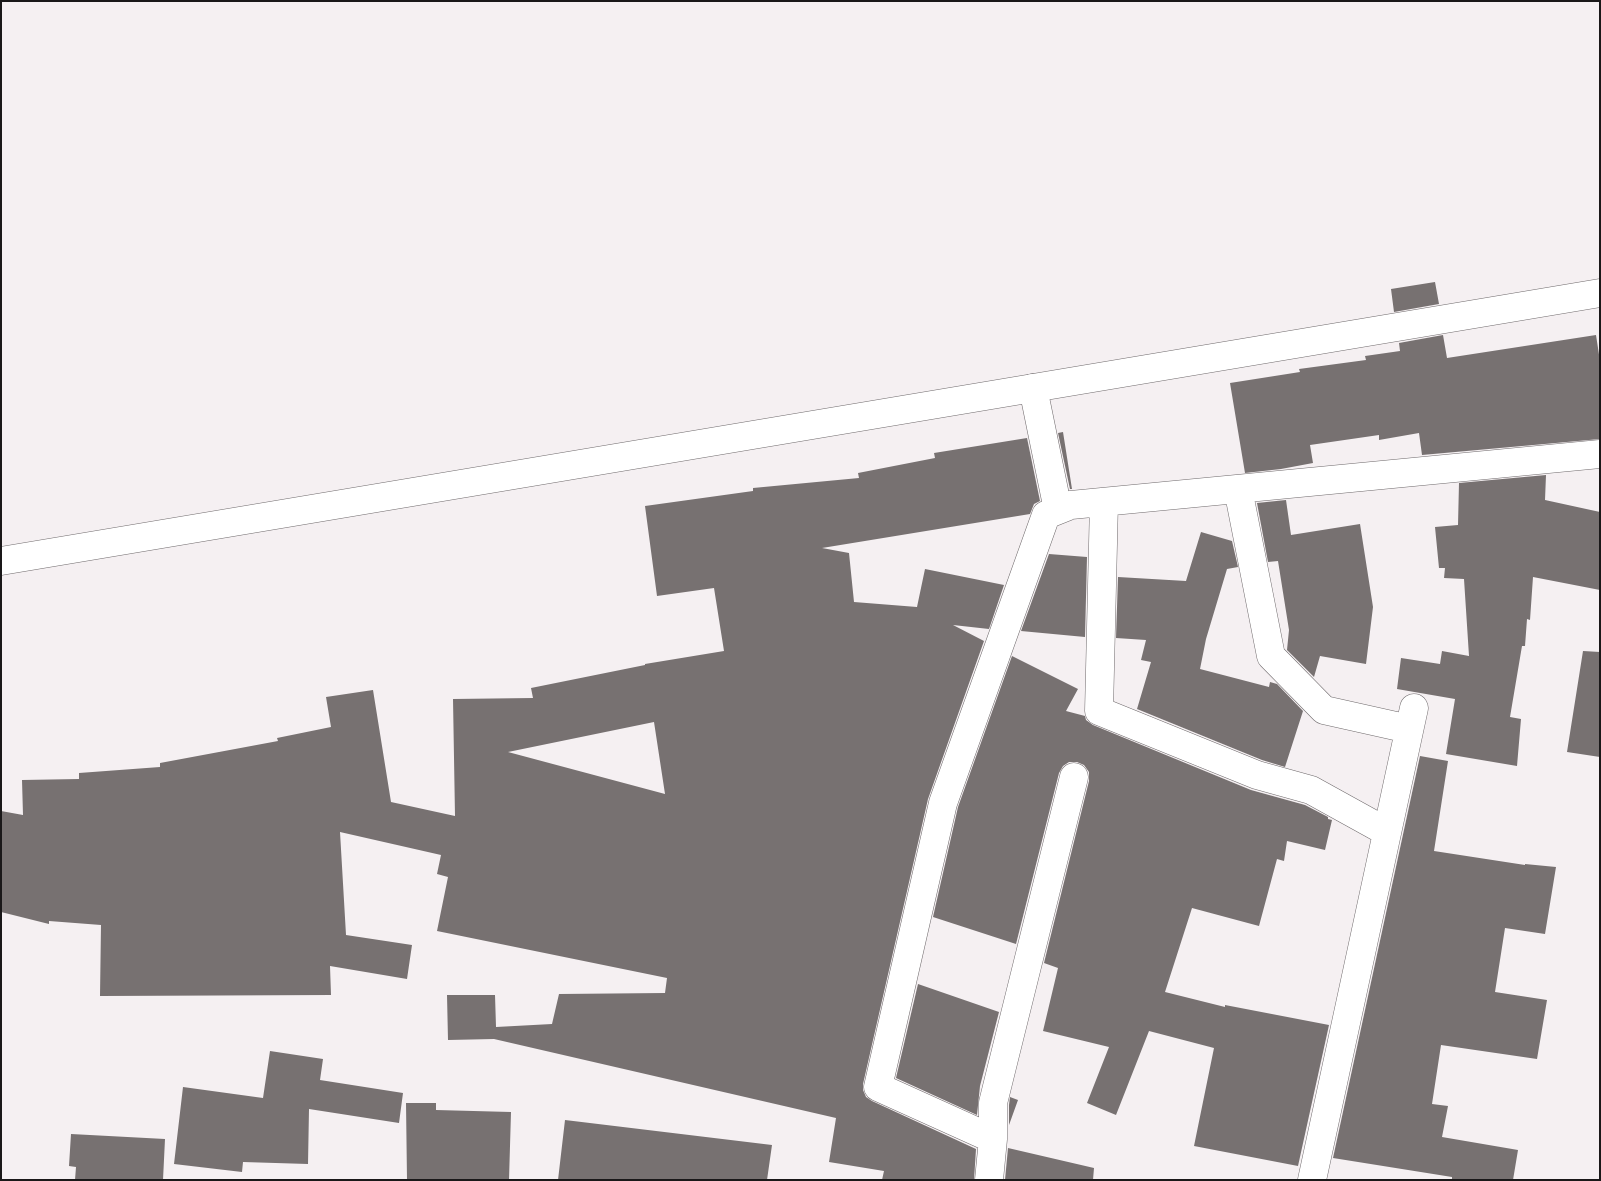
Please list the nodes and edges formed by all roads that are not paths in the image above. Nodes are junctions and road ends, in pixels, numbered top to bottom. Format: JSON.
{"nodes":[{"id":1,"x":1600,"y":293,"type":"edge"},
{"id":2,"x":1033,"y":388,"type":"junction"},
{"id":3,"x":1600,"y":454,"type":"edge"},
{"id":4,"x":1238,"y":489,"type":"junction"},
{"id":5,"x":1104,"y":502,"type":"junction"},
{"id":6,"x":1058,"y":510,"type":"junction"},
{"id":7,"x":1,"y":561,"type":"edge"},
{"id":8,"x":1074,"y":777,"type":"dead end"},
{"id":9,"x":1387,"y":832,"type":"junction"},
{"id":10,"x":993,"y":1140,"type":"junction"},
{"id":11,"x":989,"y":1180,"type":"edge"},
{"id":12,"x":1312,"y":1180,"type":"edge"}],
"edges":[{"from":1,"to":2,"type":"street"},
{"from":2,"to":6,"type":"street"},
{"from":2,"to":7,"type":"street"},
{"from":3,"to":4,"type":"street"},
{"from":4,"to":5,"type":"street"},
{"from":4,"to":9,"type":"street"},
{"from":5,"to":6,"type":"street"},
{"from":5,"to":9,"type":"street"},
{"from":6,"to":10,"type":"street"},
{"from":8,"to":10,"type":"street"},
{"from":9,"to":12,"type":"street"},
{"from":10,"to":11,"type":"street"}]}
